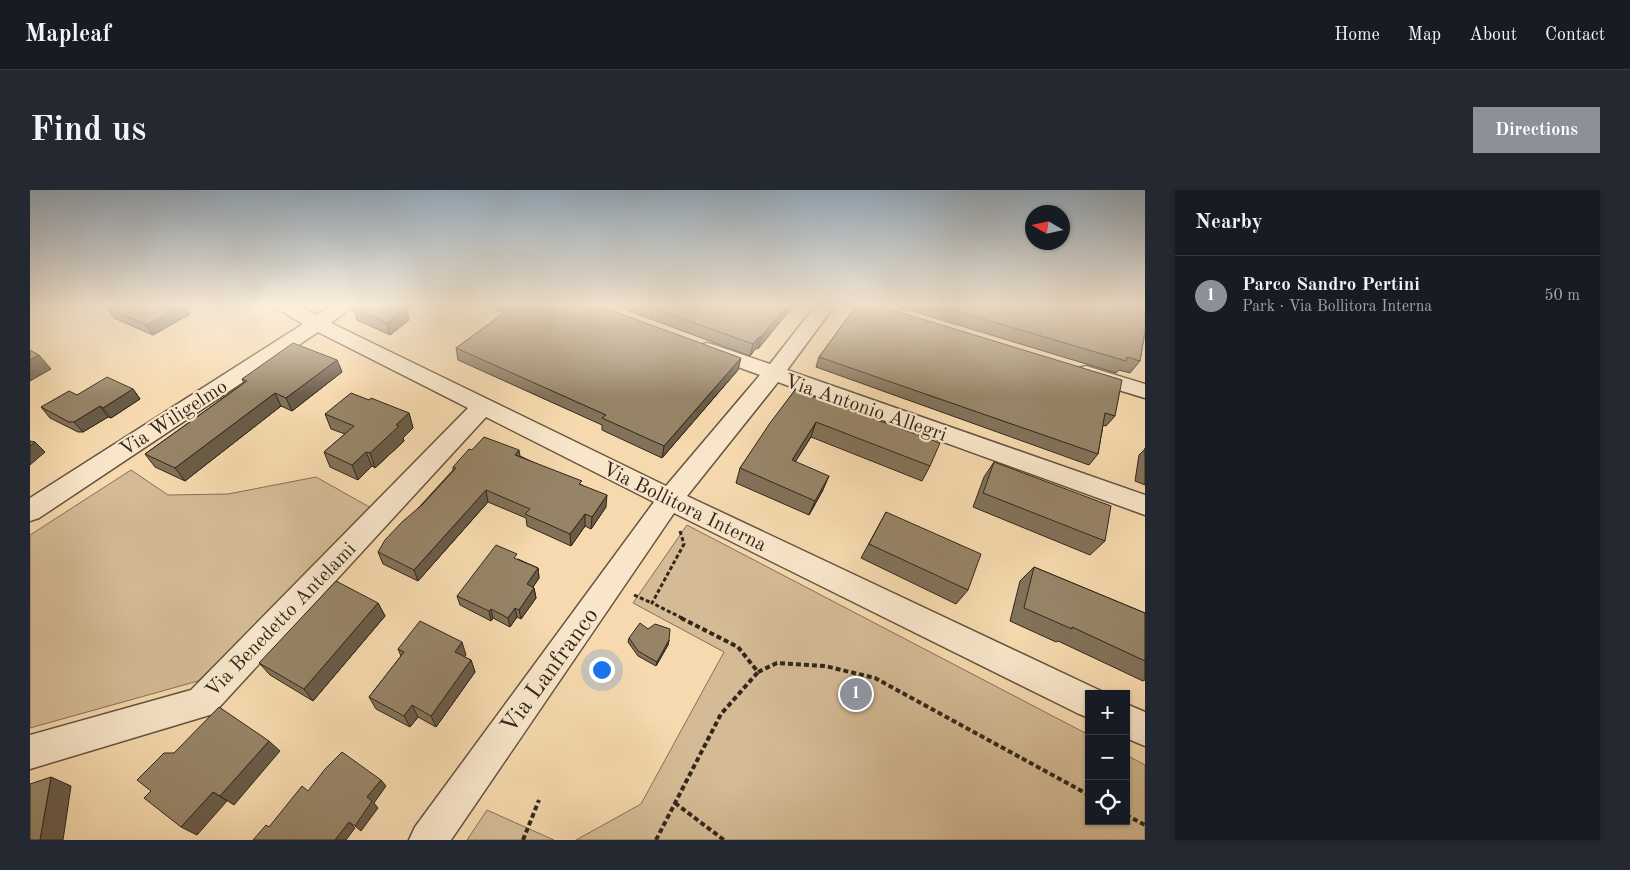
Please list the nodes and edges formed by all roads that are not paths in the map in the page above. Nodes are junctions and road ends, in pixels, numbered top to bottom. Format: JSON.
{"nodes":[{"id":1,"x":297,"y":335,"type":"edge"},
{"id":2,"x":340,"y":335,"type":"edge"},
{"id":3,"x":803,"y":335,"type":"edge"},
{"id":4,"x":685,"y":341,"type":"edge"},
{"id":5,"x":1069,"y":368,"type":"edge"},
{"id":6,"x":773,"y":374,"type":"junction"},
{"id":7,"x":1145,"y":391,"type":"edge"},
{"id":8,"x":482,"y":407,"type":"junction"},
{"id":9,"x":670,"y":499,"type":"junction"},
{"id":10,"x":1145,"y":506,"type":"edge"},
{"id":11,"x":30,"y":511,"type":"edge"},
{"id":12,"x":1085,"y":700,"type":"edge"},
{"id":13,"x":1130,"y":722,"type":"edge"},
{"id":14,"x":1145,"y":729,"type":"edge"},
{"id":15,"x":30,"y":752,"type":"edge"},
{"id":16,"x":428,"y":840,"type":"edge"}],
"edges":[{"from":1,"to":11,"type":"street","name":"Via Wiligelmo"},
{"from":2,"to":8,"type":"street","name":"Via Bollitora Interna"},
{"from":3,"to":6,"type":"street","name":"Via Lanfranco"},
{"from":4,"to":6,"type":"street","name":"Via Antonio Allegri"},
{"from":5,"to":7,"type":"street"},
{"from":6,"to":9,"type":"street","name":"Via Lanfranco"},
{"from":6,"to":10,"type":"street","name":"Via Antonio Allegri"},
{"from":8,"to":9,"type":"street","name":"Via Bollitora Interna"},
{"from":8,"to":15,"type":"street","name":"Via Benedetto Antelami"},
{"from":9,"to":12,"type":"street","name":"Via Bollitora Interna"},
{"from":9,"to":16,"type":"street","name":"Via Lanfranco"},
{"from":13,"to":14,"type":"street"}]}
